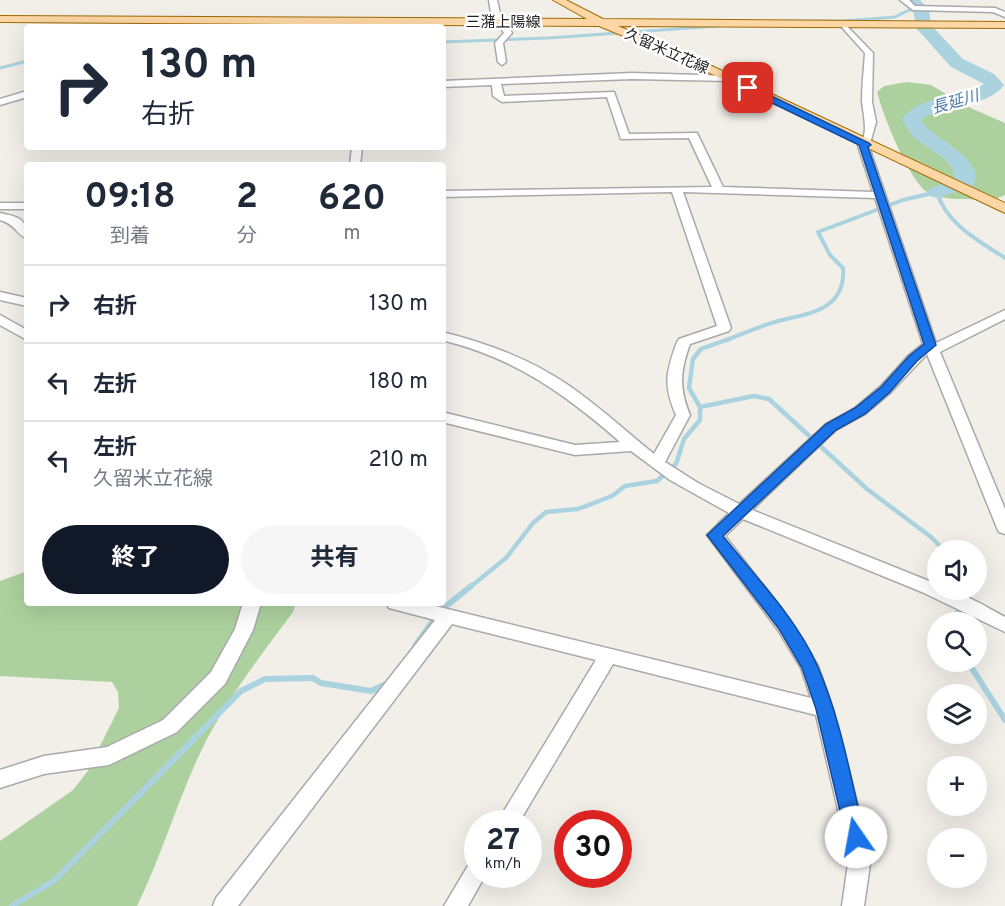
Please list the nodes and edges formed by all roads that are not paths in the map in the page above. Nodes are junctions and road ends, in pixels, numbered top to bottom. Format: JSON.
{"nodes":[{"id":1,"x":493,"y":0,"type":"edge"},
{"id":2,"x":558,"y":0,"type":"edge"},
{"id":3,"x":904,"y":0,"type":"edge"},
{"id":4,"x":1003,"y":0,"type":"edge"},
{"id":5,"x":913,"y":8,"type":"junction"},
{"id":6,"x":995,"y":10,"type":"junction"},
{"id":7,"x":1005,"y":15,"type":"edge"},
{"id":8,"x":0,"y":19,"type":"edge"},
{"id":9,"x":500,"y":22,"type":"junction"},
{"id":10,"x":602,"y":23,"type":"junction"},
{"id":11,"x":371,"y":24,"type":"edge"},
{"id":12,"x":843,"y":24,"type":"junction"},
{"id":13,"x":910,"y":24,"type":"junction"},
{"id":14,"x":1005,"y":25,"type":"edge"},
{"id":15,"x":502,"y":62,"type":"dead end"},
{"id":16,"x":729,"y":78,"type":"junction"},
{"id":17,"x":496,"y":82,"type":"junction"},
{"id":18,"x":446,"y":84,"type":"edge"},
{"id":19,"x":24,"y":95,"type":"edge"},
{"id":20,"x":0,"y":102,"type":"edge"},
{"id":21,"x":866,"y":145,"type":"junction"},
{"id":22,"x":676,"y":189,"type":"junction"},
{"id":23,"x":719,"y":191,"type":"junction"},
{"id":24,"x":446,"y":195,"type":"edge"},
{"id":25,"x":879,"y":195,"type":"junction"},
{"id":26,"x":0,"y":206,"type":"edge"},
{"id":27,"x":24,"y":206,"type":"edge"},
{"id":28,"x":1005,"y":209,"type":"edge"},
{"id":29,"x":0,"y":216,"type":"edge"},
{"id":30,"x":24,"y":231,"type":"edge"},
{"id":31,"x":0,"y":296,"type":"edge"},
{"id":32,"x":24,"y":301,"type":"edge"},
{"id":33,"x":1005,"y":314,"type":"edge"},
{"id":34,"x":0,"y":319,"type":"edge"},
{"id":35,"x":24,"y":334,"type":"edge"},
{"id":36,"x":446,"y":337,"type":"edge"},
{"id":37,"x":932,"y":347,"type":"junction"},
{"id":38,"x":446,"y":418,"type":"edge"},
{"id":39,"x":632,"y":446,"type":"junction"},
{"id":40,"x":659,"y":465,"type":"junction"},
{"id":41,"x":738,"y":511,"type":"junction"},
{"id":42,"x":1005,"y":528,"type":"edge"},
{"id":43,"x":251,"y":606,"type":"edge"},
{"id":44,"x":407,"y":606,"type":"edge"},
{"id":45,"x":448,"y":616,"type":"junction"},
{"id":46,"x":1005,"y":625,"type":"edge"},
{"id":47,"x":608,"y":657,"type":"junction"},
{"id":48,"x":825,"y":709,"type":"junction"},
{"id":49,"x":0,"y":779,"type":"edge"},
{"id":50,"x":515,"y":810,"type":"edge"},
{"id":51,"x":466,"y":888,"type":"edge"},
{"id":52,"x":225,"y":906,"type":"edge"},
{"id":53,"x":455,"y":906,"type":"edge"},
{"id":54,"x":853,"y":906,"type":"edge"}],
"edges":[{"from":1,"to":9,"type":"street"},
{"from":2,"to":10,"type":"main road","name":"久留米立花線"},
{"from":3,"to":5,"type":"street"},
{"from":4,"to":6,"type":"street"},
{"from":5,"to":6,"type":"street"},
{"from":5,"to":13,"type":"street"},
{"from":6,"to":7,"type":"street"},
{"from":8,"to":11,"type":"main road","name":"三潴上陽線"},
{"from":9,"to":10,"type":"main road","name":"三潴上陽線"},
{"from":9,"to":11,"type":"main road","name":"三潴上陽線"},
{"from":9,"to":15,"type":"street"},
{"from":10,"to":12,"type":"main road","name":"三潴上陽線"},
{"from":10,"to":16,"type":"main road","name":"久留米立花線"},
{"from":12,"to":13,"type":"main road","name":"三潴上陽線"},
{"from":12,"to":21,"type":"street"},
{"from":13,"to":14,"type":"main road","name":"三潴上陽線"},
{"from":16,"to":17,"type":"street"},
{"from":16,"to":21,"type":"main road","name":"久留米立花線"},
{"from":17,"to":18,"type":"street"},
{"from":17,"to":23,"type":"street"},
{"from":19,"to":20,"type":"street"},
{"from":21,"to":25,"type":"street"},
{"from":21,"to":28,"type":"main road","name":"久留米立花線"},
{"from":22,"to":23,"type":"street"},
{"from":22,"to":24,"type":"street"},
{"from":22,"to":40,"type":"street"},
{"from":23,"to":25,"type":"street"},
{"from":25,"to":37,"type":"street"},
{"from":26,"to":27,"type":"street"},
{"from":29,"to":30,"type":"street"},
{"from":31,"to":32,"type":"street"},
{"from":33,"to":37,"type":"street"},
{"from":34,"to":35,"type":"street"},
{"from":36,"to":39,"type":"street"},
{"from":37,"to":41,"type":"street"},
{"from":37,"to":42,"type":"street"},
{"from":38,"to":39,"type":"street"},
{"from":39,"to":40,"type":"street"},
{"from":40,"to":41,"type":"street"},
{"from":41,"to":46,"type":"street"},
{"from":41,"to":48,"type":"street"},
{"from":43,"to":49,"type":"street"},
{"from":44,"to":45,"type":"street"},
{"from":45,"to":47,"type":"street"},
{"from":45,"to":52,"type":"street"},
{"from":47,"to":48,"type":"street"},
{"from":47,"to":50,"type":"street"},
{"from":48,"to":54,"type":"street"},
{"from":51,"to":53,"type":"street"}]}
